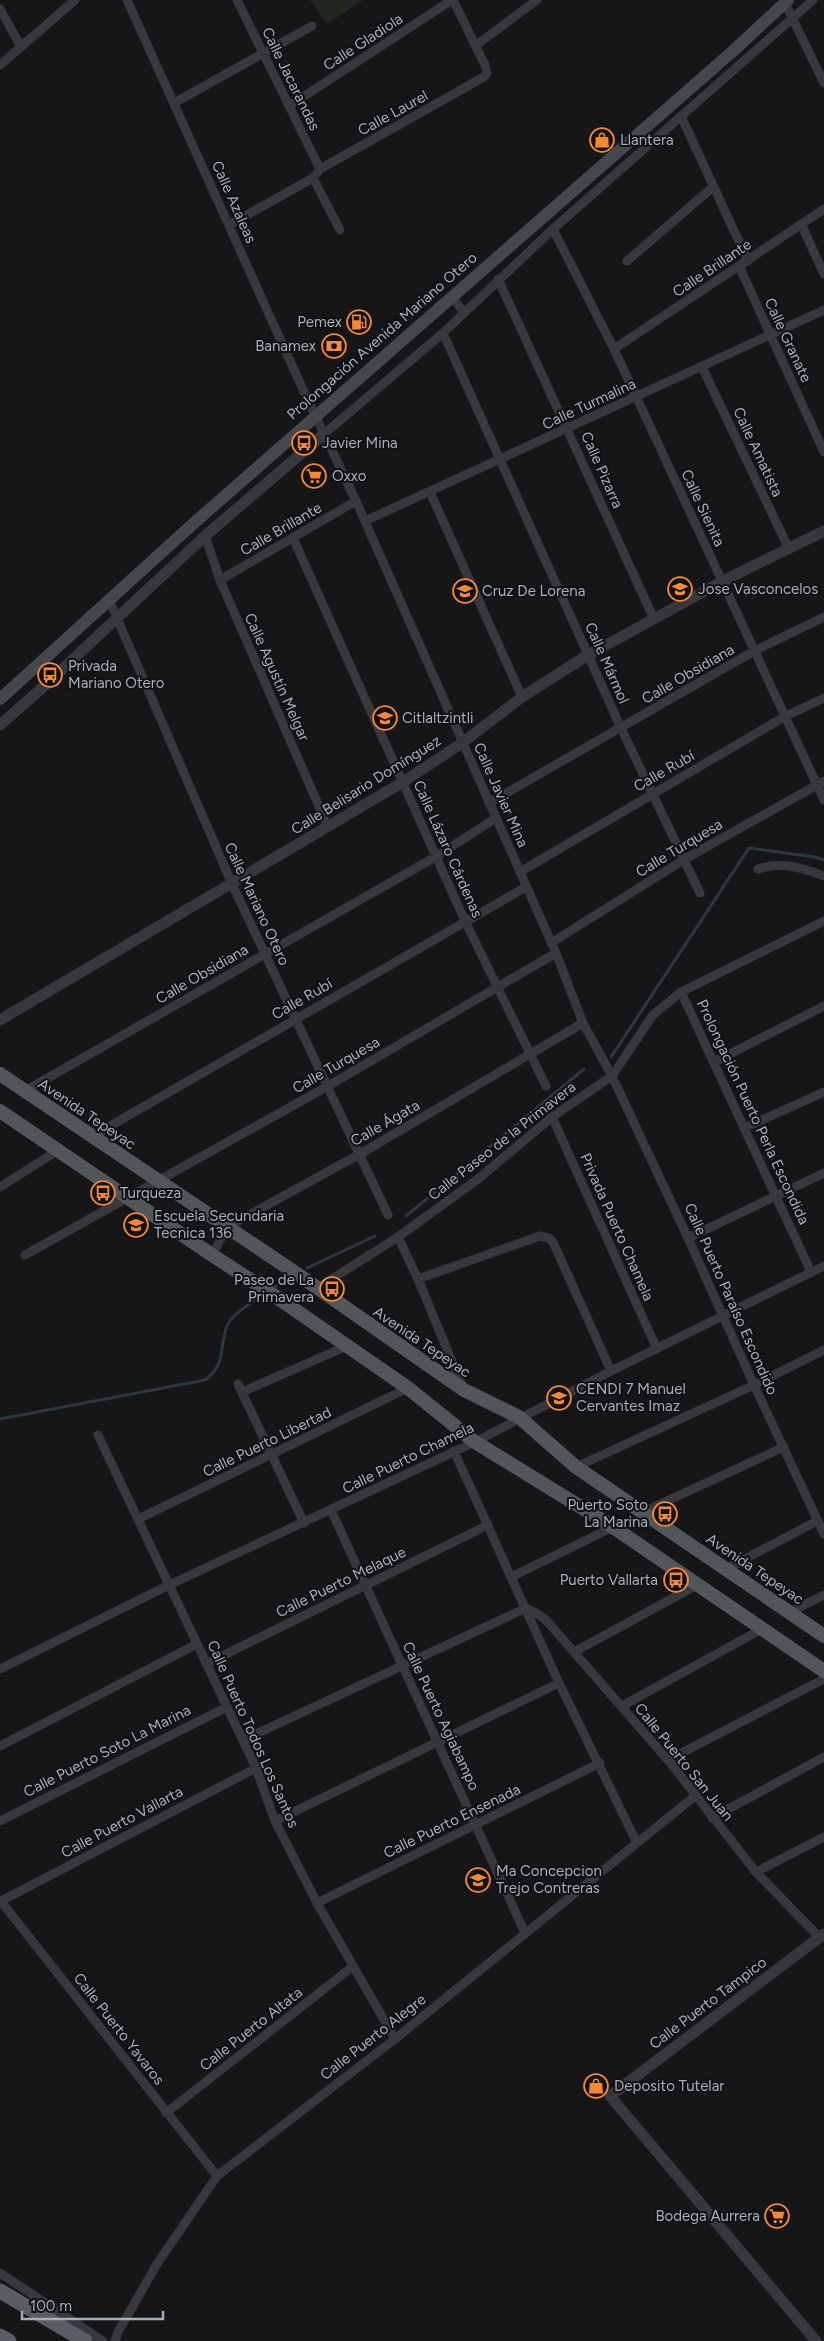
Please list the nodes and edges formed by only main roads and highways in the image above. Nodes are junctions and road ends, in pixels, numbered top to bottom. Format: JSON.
{"nodes":[{"id":1,"x":786,"y":1,"type":"edge"},
{"id":2,"x":0,"y":699,"type":"edge"},
{"id":3,"x":0,"y":1074,"type":"edge"},
{"id":4,"x":0,"y":1112,"type":"edge"},
{"id":5,"x":824,"y":1636,"type":"edge"},
{"id":6,"x":824,"y":1671,"type":"edge"},
{"id":7,"x":0,"y":2291,"type":"edge"},
{"id":8,"x":0,"y":2336,"type":"edge"},
{"id":9,"x":9,"y":2341,"type":"edge"},
{"id":10,"x":85,"y":2341,"type":"edge"}],
"edges":[{"from":1,"to":2,"type":"main road","name":"Prolongación Avenida Mariano Otero"},
{"from":3,"to":5,"type":"main road","name":"Avenida Tepeyac"},
{"from":4,"to":6,"type":"main road"},
{"from":7,"to":10,"type":"highway"},
{"from":8,"to":9,"type":"highway"}]}
